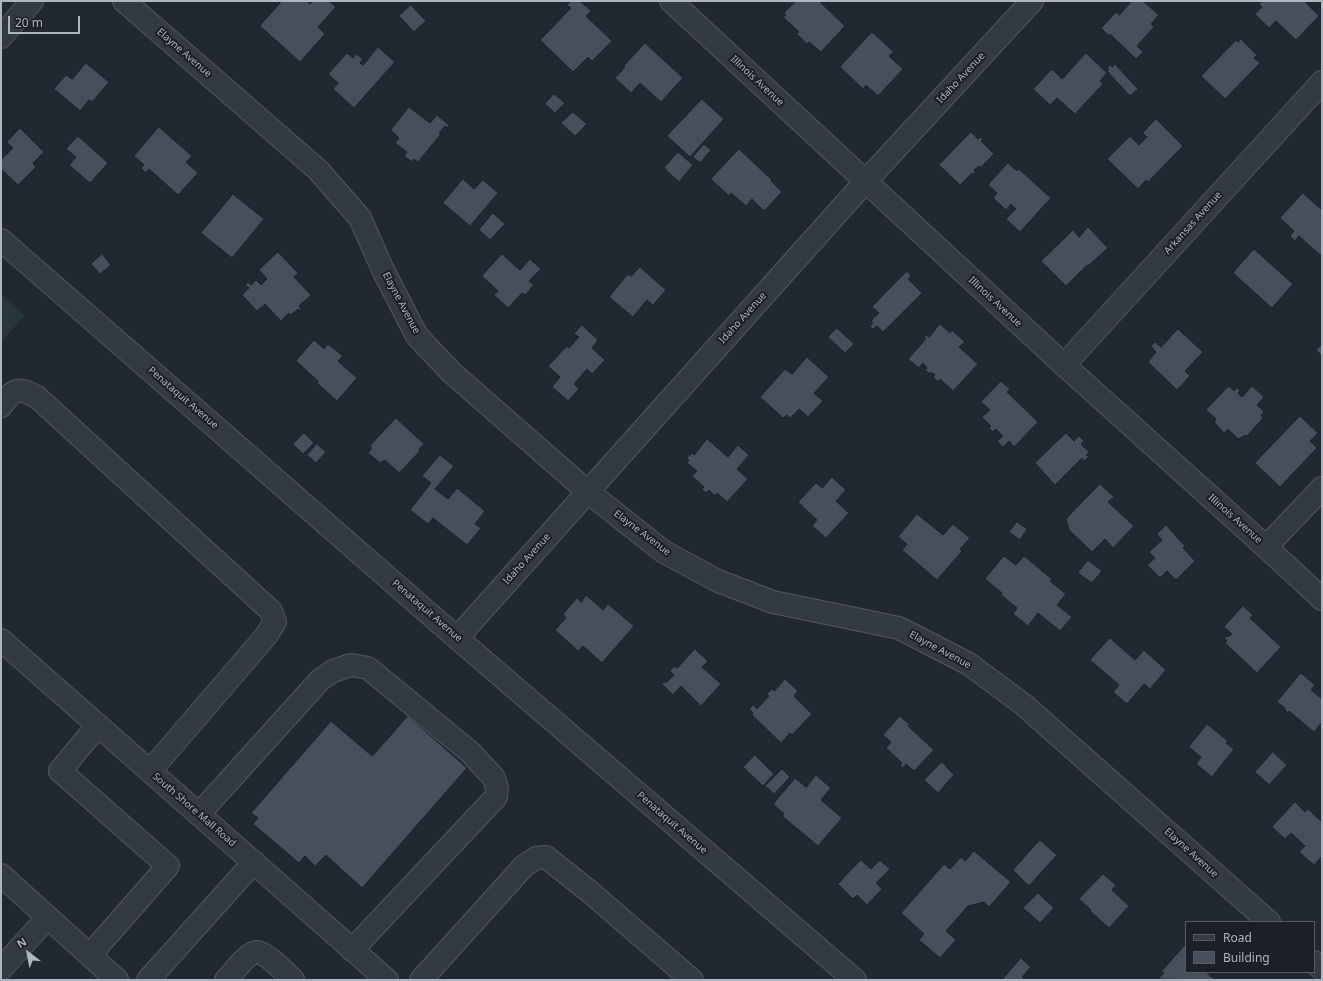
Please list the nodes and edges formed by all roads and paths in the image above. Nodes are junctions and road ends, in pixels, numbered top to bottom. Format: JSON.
{"nodes":[{"id":1,"x":32,"y":1,"type":"edge"},
{"id":2,"x":124,"y":1,"type":"edge"},
{"id":3,"x":671,"y":1,"type":"edge"},
{"id":4,"x":1032,"y":1,"type":"edge"},
{"id":5,"x":1,"y":37,"type":"edge"},
{"id":6,"x":1322,"y":82,"type":"edge"},
{"id":7,"x":865,"y":182,"type":"junction"},
{"id":8,"x":1,"y":240,"type":"edge"},
{"id":9,"x":1064,"y":365,"type":"junction"},
{"id":10,"x":1,"y":406,"type":"edge"},
{"id":11,"x":1322,"y":488,"type":"edge"},
{"id":12,"x":588,"y":492,"type":"junction"},
{"id":13,"x":1266,"y":547,"type":"junction"},
{"id":14,"x":1322,"y":599,"type":"edge"},
{"id":15,"x":457,"y":638,"type":"junction"},
{"id":16,"x":1,"y":640,"type":"edge"},
{"id":17,"x":98,"y":726,"type":"junction"},
{"id":18,"x":150,"y":770,"type":"junction"},
{"id":19,"x":200,"y":814,"type":"junction"},
{"id":20,"x":254,"y":862,"type":"junction"},
{"id":21,"x":1,"y":875,"type":"edge"},
{"id":22,"x":48,"y":917,"type":"junction"},
{"id":23,"x":1268,"y":921,"type":"edge"},
{"id":24,"x":352,"y":950,"type":"junction"},
{"id":25,"x":90,"y":955,"type":"junction"},
{"id":26,"x":1,"y":969,"type":"edge"},
{"id":27,"x":117,"y":980,"type":"edge"},
{"id":28,"x":148,"y":980,"type":"edge"},
{"id":29,"x":226,"y":980,"type":"edge"},
{"id":30,"x":293,"y":980,"type":"edge"},
{"id":31,"x":387,"y":980,"type":"edge"},
{"id":32,"x":421,"y":980,"type":"edge"},
{"id":33,"x":692,"y":980,"type":"edge"},
{"id":34,"x":855,"y":980,"type":"edge"}],
"edges":[{"from":1,"to":5,"type":"street"},
{"from":2,"to":12,"type":"street","name":"Elayne Avenue"},
{"from":3,"to":7,"type":"street","name":"Illinois Avenue"},
{"from":4,"to":7,"type":"street","name":"Idaho Avenue"},
{"from":6,"to":9,"type":"street","name":"Arkansas Avenue"},
{"from":7,"to":9,"type":"street","name":"Illinois Avenue"},
{"from":7,"to":12,"type":"street","name":"Idaho Avenue"},
{"from":8,"to":15,"type":"street","name":"Penataquit Avenue"},
{"from":9,"to":13,"type":"street","name":"Illinois Avenue"},
{"from":10,"to":18,"type":"street"},
{"from":11,"to":13,"type":"street"},
{"from":12,"to":15,"type":"street","name":"Idaho Avenue"},
{"from":12,"to":23,"type":"street","name":"Elayne Avenue"},
{"from":13,"to":14,"type":"street","name":"Illinois Avenue"},
{"from":15,"to":34,"type":"street","name":"Penataquit Avenue"},
{"from":16,"to":17,"type":"street","name":"South Shore Mall Road"},
{"from":17,"to":18,"type":"street","name":"South Shore Mall Road"},
{"from":17,"to":25,"type":"street"},
{"from":18,"to":19,"type":"street","name":"South Shore Mall Road"},
{"from":19,"to":20,"type":"street","name":"South Shore Mall Road"},
{"from":19,"to":24,"type":"street"},
{"from":20,"to":24,"type":"street","name":"South Shore Mall Road"},
{"from":20,"to":28,"type":"street"},
{"from":21,"to":22,"type":"street"},
{"from":22,"to":25,"type":"street"},
{"from":22,"to":26,"type":"street"},
{"from":24,"to":31,"type":"street","name":"South Shore Mall Road"},
{"from":25,"to":27,"type":"street"},
{"from":29,"to":30,"type":"street"},
{"from":32,"to":33,"type":"street"}]}
